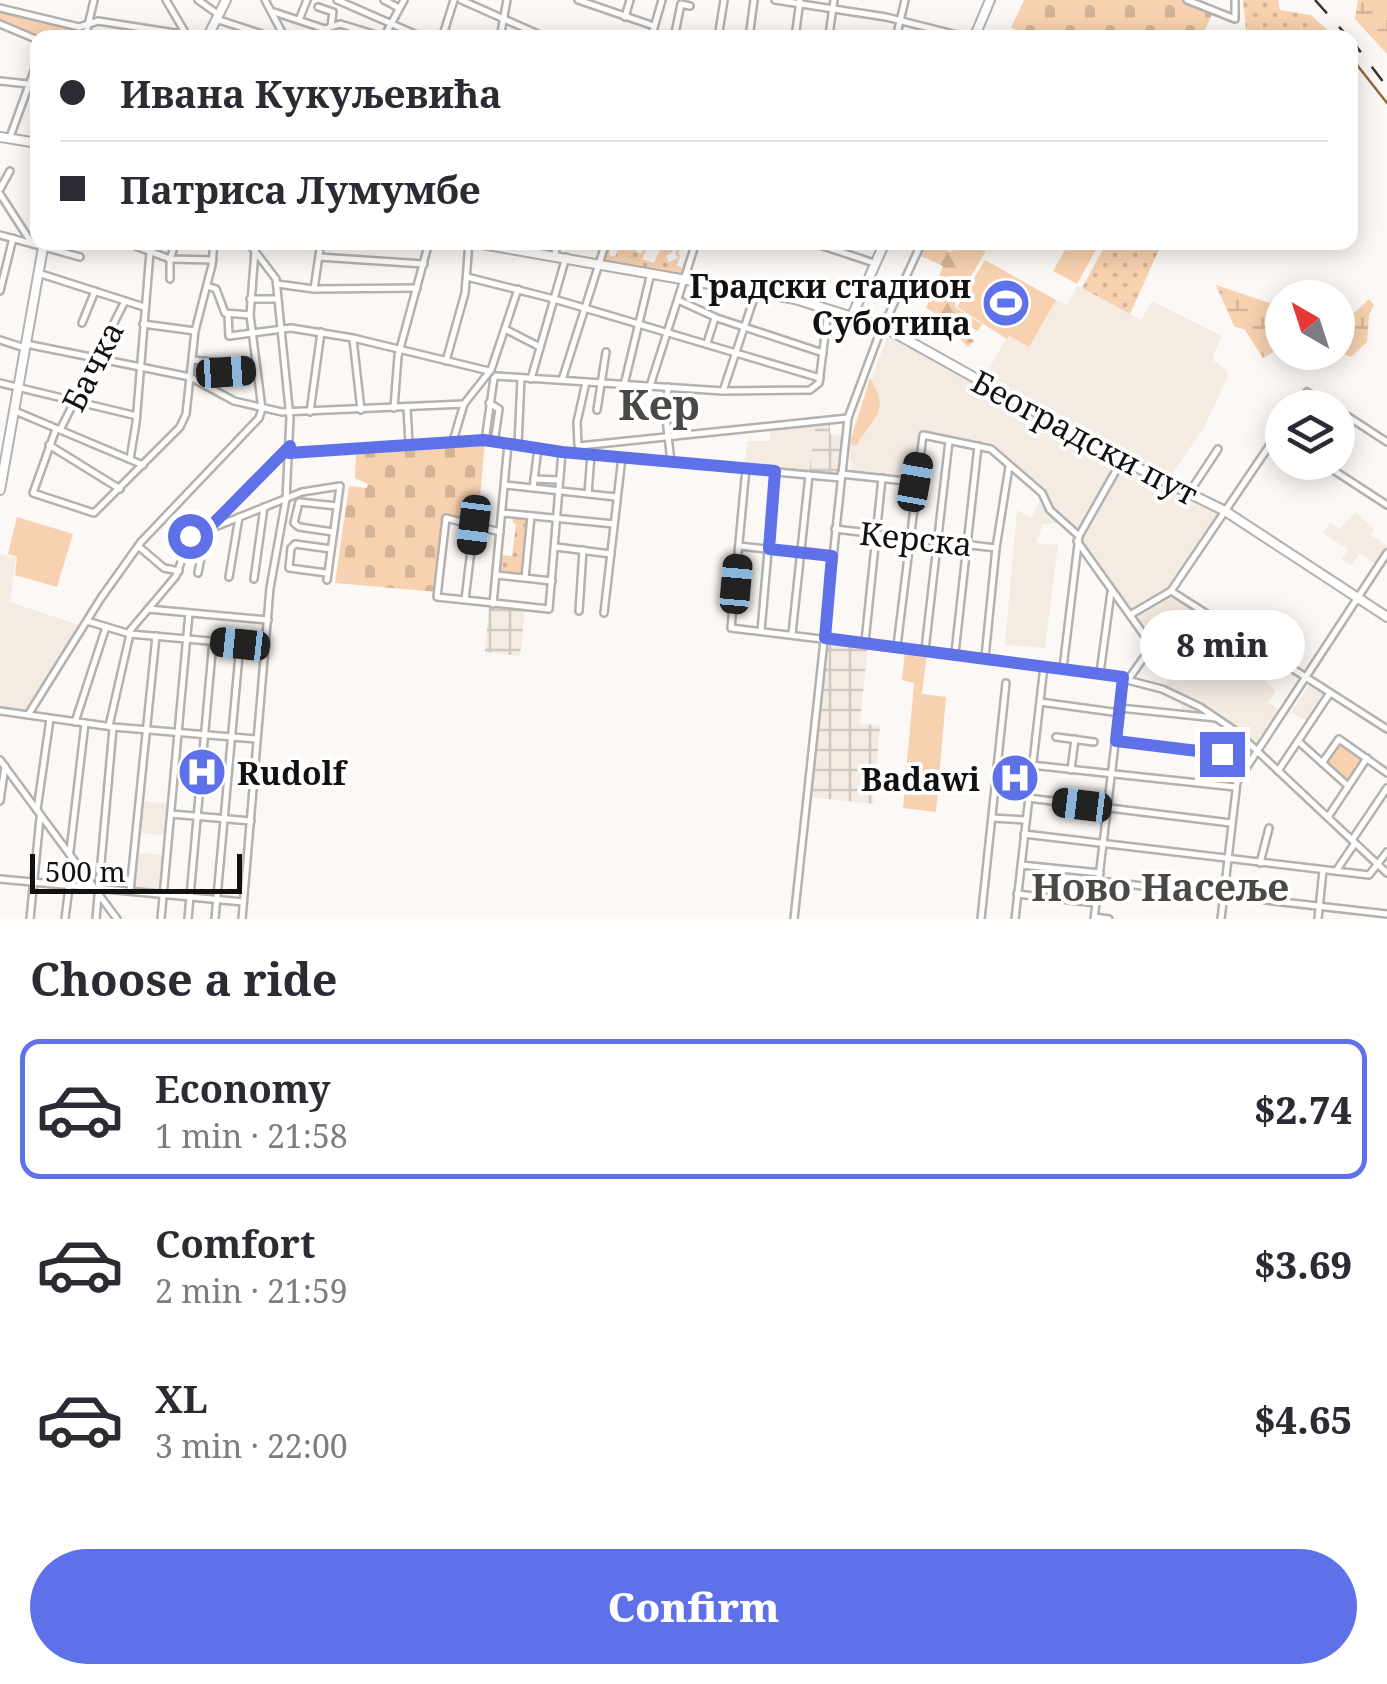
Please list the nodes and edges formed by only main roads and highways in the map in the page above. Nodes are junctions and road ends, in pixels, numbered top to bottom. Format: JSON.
{"nodes":[{"id":1,"x":226,"y":0,"type":"edge"},
{"id":2,"x":990,"y":0,"type":"edge"},
{"id":3,"x":210,"y":30,"type":"edge"},
{"id":4,"x":979,"y":30,"type":"edge"},
{"id":5,"x":5,"y":137,"type":"edge"},
{"id":6,"x":30,"y":142,"type":"edge"},
{"id":7,"x":43,"y":250,"type":"edge"},
{"id":8,"x":542,"y":250,"type":"edge"},
{"id":9,"x":881,"y":250,"type":"edge"},
{"id":10,"x":852,"y":316,"type":"junction"},
{"id":11,"x":0,"y":490,"type":"edge"},
{"id":12,"x":1387,"y":617,"type":"edge"}],
"edges":[{"from":1,"to":3,"type":"main road"},
{"from":2,"to":4,"type":"main road"},
{"from":5,"to":6,"type":"main road"},
{"from":7,"to":11,"type":"main road"},
{"from":8,"to":10,"type":"main road","name":"Београдски пут"},
{"from":9,"to":10,"type":"main road"},
{"from":10,"to":12,"type":"main road","name":"Београдски пут"}]}
